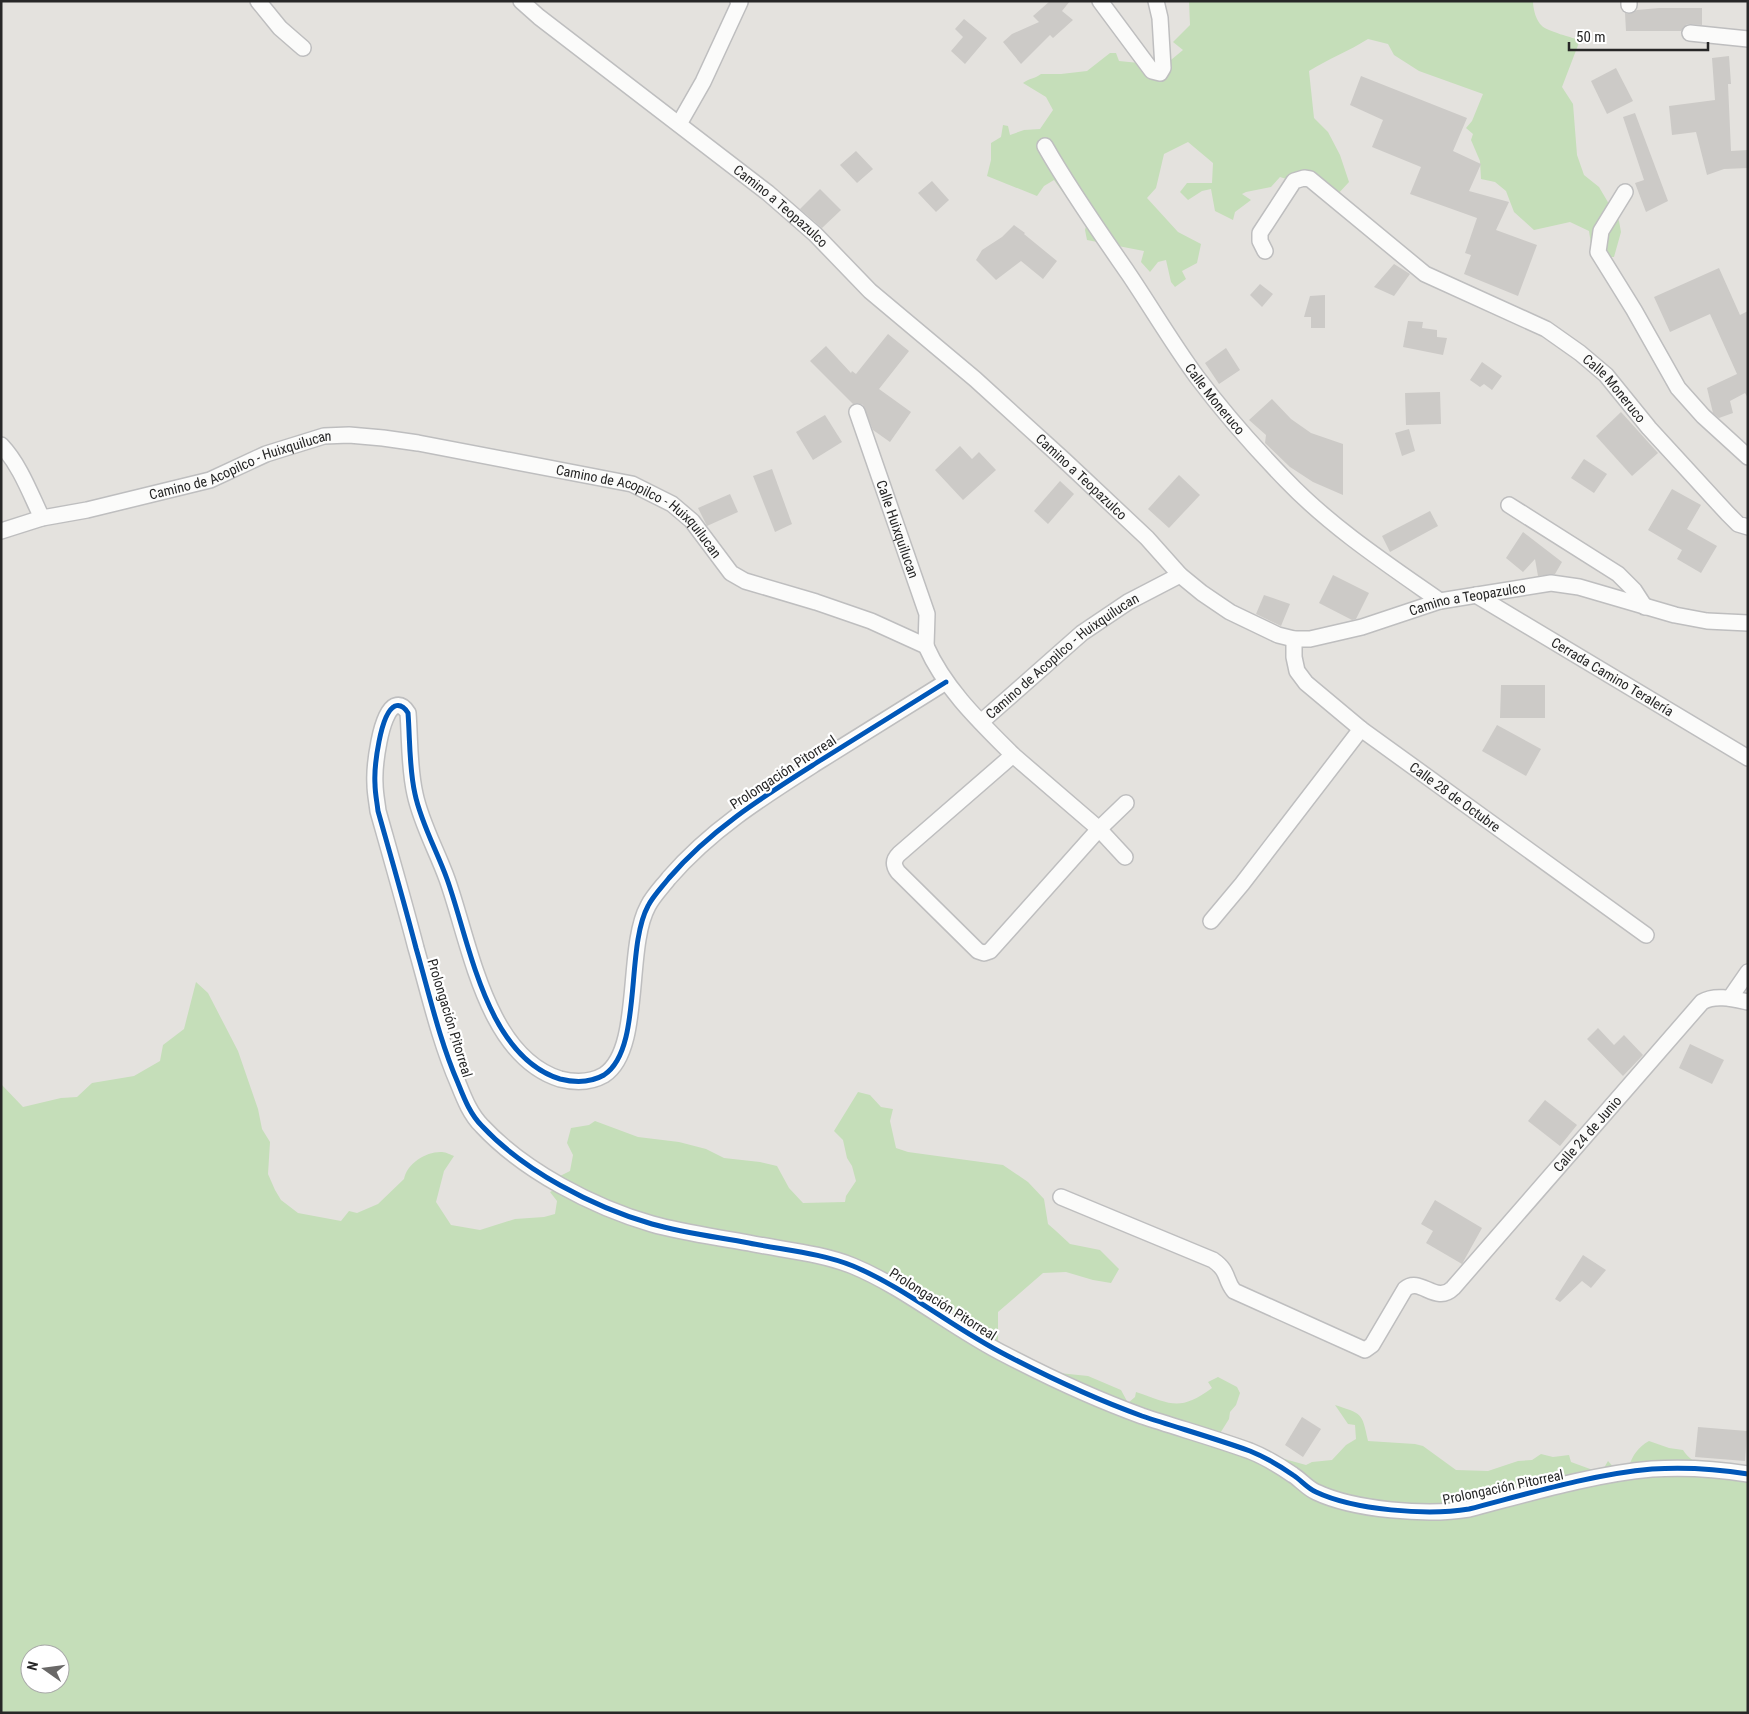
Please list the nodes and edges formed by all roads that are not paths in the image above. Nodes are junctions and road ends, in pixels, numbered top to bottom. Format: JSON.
{"nodes":[{"id":1,"x":258,"y":1,"type":"edge"},
{"id":2,"x":521,"y":1,"type":"edge"},
{"id":3,"x":738,"y":1,"type":"edge"},
{"id":4,"x":1100,"y":1,"type":"edge"},
{"id":5,"x":1156,"y":1,"type":"edge"},
{"id":6,"x":1690,"y":33,"type":"dead end"},
{"id":7,"x":1748,"y":39,"type":"edge"},
{"id":8,"x":303,"y":48,"type":"dead end"},
{"id":9,"x":679,"y":124,"type":"junction"},
{"id":10,"x":1045,"y":146,"type":"dead end"},
{"id":11,"x":1625,"y":192,"type":"dead end"},
{"id":12,"x":1265,"y":250,"type":"dead end"},
{"id":13,"x":857,"y":412,"type":"dead end"},
{"id":14,"x":1,"y":445,"type":"edge"},
{"id":15,"x":1748,"y":457,"type":"edge"},
{"id":16,"x":1509,"y":505,"type":"dead end"},
{"id":17,"x":42,"y":518,"type":"junction"},
{"id":18,"x":1748,"y":527,"type":"edge"},
{"id":19,"x":1,"y":531,"type":"edge"},
{"id":20,"x":1180,"y":574,"type":"junction"},
{"id":21,"x":1476,"y":595,"type":"junction"},
{"id":22,"x":1440,"y":601,"type":"junction"},
{"id":23,"x":1645,"y":607,"type":"junction"},
{"id":24,"x":1748,"y":623,"type":"edge"},
{"id":25,"x":1294,"y":639,"type":"junction"},
{"id":26,"x":926,"y":646,"type":"junction"},
{"id":27,"x":946,"y":682,"type":"junction"},
{"id":28,"x":981,"y":722,"type":"junction"},
{"id":29,"x":1361,"y":728,"type":"junction"},
{"id":30,"x":1010,"y":758,"type":"junction"},
{"id":31,"x":1748,"y":758,"type":"edge"},
{"id":32,"x":1126,"y":804,"type":"dead end"},
{"id":33,"x":1099,"y":829,"type":"junction"},
{"id":34,"x":1125,"y":857,"type":"dead end"},
{"id":35,"x":1211,"y":922,"type":"dead end"},
{"id":36,"x":1646,"y":935,"type":"dead end"},
{"id":37,"x":1748,"y":972,"type":"edge"},
{"id":38,"x":1730,"y":998,"type":"junction"},
{"id":39,"x":1748,"y":1002,"type":"edge"},
{"id":40,"x":1061,"y":1197,"type":"dead end"},
{"id":41,"x":1748,"y":1474,"type":"edge"}],
"edges":[{"from":1,"to":8,"type":"street"},
{"from":2,"to":9,"type":"street","name":"Camino a Teopazulco"},
{"from":3,"to":9,"type":"street"},
{"from":4,"to":5,"type":"street"},
{"from":6,"to":7,"type":"street"},
{"from":9,"to":20,"type":"street","name":"Camino a Teopazulco"},
{"from":10,"to":22,"type":"street","name":"Calle Moneruco"},
{"from":11,"to":15,"type":"street"},
{"from":12,"to":18,"type":"street","name":"Calle Moneruco"},
{"from":13,"to":26,"type":"street","name":"Calle Huixquilucan"},
{"from":14,"to":17,"type":"street"},
{"from":16,"to":23,"type":"street"},
{"from":17,"to":19,"type":"street","name":"Camino de Acopilco - Huixquilucan"},
{"from":17,"to":26,"type":"street","name":"Camino de Acopilco - Huixquilucan"},
{"from":20,"to":25,"type":"street","name":"Camino a Teopazulco"},
{"from":20,"to":28,"type":"street","name":"Camino de Acopilco - Huixquilucan"},
{"from":21,"to":22,"type":"street","name":"Camino a Teopazulco"},
{"from":21,"to":23,"type":"street","name":"Camino a Teopazulco"},
{"from":21,"to":31,"type":"street","name":"Cerrada Camino Teralería"},
{"from":22,"to":25,"type":"street","name":"Camino a Teopazulco"},
{"from":23,"to":24,"type":"street","name":"Camino a Teopazulco"},
{"from":25,"to":29,"type":"street","name":"Calle 28 de Octubre"},
{"from":26,"to":27,"type":"street","name":"Camino de Acopilco - Huixquilucan"},
{"from":27,"to":28,"type":"street","name":"Camino de Acopilco - Huixquilucan"},
{"from":27,"to":41,"type":"street","name":"Prolongación Pitorreal"},
{"from":28,"to":30,"type":"street"},
{"from":29,"to":35,"type":"street"},
{"from":29,"to":36,"type":"street","name":"Calle 28 de Octubre"},
{"from":30,"to":33,"type":"street"},
{"from":30,"to":33,"type":"street"},
{"from":32,"to":33,"type":"street"},
{"from":33,"to":34,"type":"street"},
{"from":37,"to":38,"type":"street"},
{"from":38,"to":39,"type":"street"},
{"from":38,"to":40,"type":"street","name":"Calle 24 de Junio"}]}
